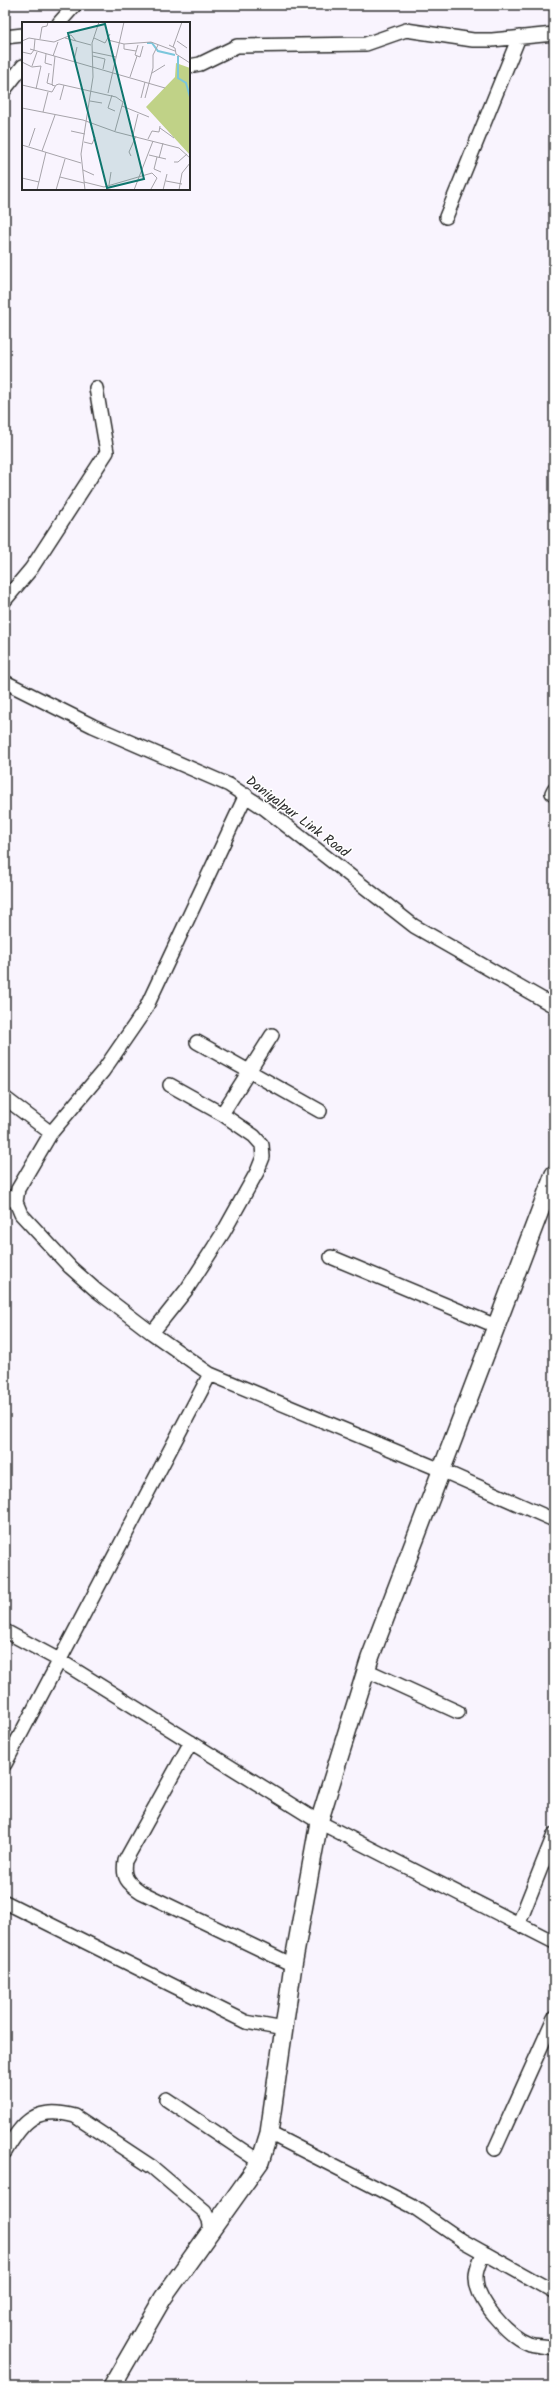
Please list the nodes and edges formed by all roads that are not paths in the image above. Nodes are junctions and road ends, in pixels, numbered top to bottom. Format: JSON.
{"nodes":[{"id":1,"x":74,"y":5,"type":"edge"},
{"id":2,"x":60,"y":22,"type":"edge"},
{"id":3,"x":554,"y":34,"type":"edge"},
{"id":4,"x":22,"y":35,"type":"edge"},
{"id":5,"x":5,"y":37,"type":"edge"},
{"id":6,"x":519,"y":37,"type":"junction"},
{"id":7,"x":190,"y":66,"type":"edge"},
{"id":8,"x":22,"y":67,"type":"edge"},
{"id":9,"x":5,"y":89,"type":"edge"},
{"id":10,"x":446,"y":217,"type":"dead end"},
{"id":11,"x":96,"y":388,"type":"dead end"},
{"id":12,"x":5,"y":600,"type":"edge"},
{"id":13,"x":5,"y":682,"type":"edge"},
{"id":14,"x":246,"y":795,"type":"junction"},
{"id":15,"x":554,"y":1006,"type":"edge"},
{"id":16,"x":272,"y":1035,"type":"dead end"},
{"id":17,"x":197,"y":1042,"type":"dead end"},
{"id":18,"x":249,"y":1071,"type":"junction"},
{"id":19,"x":170,"y":1084,"type":"dead end"},
{"id":20,"x":5,"y":1098,"type":"edge"},
{"id":21,"x":320,"y":1111,"type":"dead end"},
{"id":22,"x":222,"y":1114,"type":"junction"},
{"id":23,"x":51,"y":1133,"type":"junction"},
{"id":24,"x":554,"y":1174,"type":"edge"},
{"id":25,"x":10,"y":1199,"type":"edge"},
{"id":26,"x":331,"y":1257,"type":"dead end"},
{"id":27,"x":496,"y":1326,"type":"junction"},
{"id":28,"x":152,"y":1333,"type":"junction"},
{"id":29,"x":210,"y":1374,"type":"junction"},
{"id":30,"x":441,"y":1470,"type":"junction"},
{"id":31,"x":554,"y":1520,"type":"edge"},
{"id":32,"x":5,"y":1631,"type":"edge"},
{"id":33,"x":59,"y":1660,"type":"junction"},
{"id":34,"x":366,"y":1670,"type":"junction"},
{"id":35,"x":458,"y":1712,"type":"dead end"},
{"id":36,"x":191,"y":1742,"type":"junction"},
{"id":37,"x":5,"y":1764,"type":"edge"},
{"id":38,"x":319,"y":1822,"type":"junction"},
{"id":39,"x":554,"y":1835,"type":"edge"},
{"id":40,"x":5,"y":1902,"type":"edge"},
{"id":41,"x":519,"y":1923,"type":"junction"},
{"id":42,"x":554,"y":1942,"type":"edge"},
{"id":43,"x":293,"y":1965,"type":"junction"},
{"id":44,"x":554,"y":2018,"type":"edge"},
{"id":45,"x":284,"y":2029,"type":"junction"},
{"id":46,"x":166,"y":2099,"type":"dead end"},
{"id":47,"x":269,"y":2133,"type":"junction"},
{"id":48,"x":9,"y":2137,"type":"edge"},
{"id":49,"x":495,"y":2149,"type":"dead end"},
{"id":50,"x":5,"y":2152,"type":"edge"},
{"id":51,"x":260,"y":2162,"type":"junction"},
{"id":52,"x":211,"y":2231,"type":"junction"},
{"id":53,"x":484,"y":2252,"type":"junction"},
{"id":54,"x":554,"y":2292,"type":"edge"},
{"id":55,"x":554,"y":2348,"type":"edge"},
{"id":56,"x":112,"y":2386,"type":"edge"}],
"edges":[{"from":1,"to":2,"type":"street"},
{"from":3,"to":6,"type":"street"},
{"from":4,"to":5,"type":"street"},
{"from":6,"to":7,"type":"street"},
{"from":6,"to":10,"type":"street"},
{"from":8,"to":9,"type":"street"},
{"from":11,"to":12,"type":"street"},
{"from":13,"to":14,"type":"street","name":"Daniyalpur Link Road"},
{"from":14,"to":15,"type":"street","name":"Daniyalpur Link Road"},
{"from":14,"to":23,"type":"street"},
{"from":16,"to":18,"type":"street"},
{"from":17,"to":18,"type":"street"},
{"from":18,"to":21,"type":"street"},
{"from":18,"to":22,"type":"street"},
{"from":19,"to":22,"type":"street"},
{"from":20,"to":23,"type":"street"},
{"from":22,"to":28,"type":"street"},
{"from":23,"to":25,"type":"street"},
{"from":24,"to":27,"type":"street"},
{"from":25,"to":28,"type":"street"},
{"from":26,"to":27,"type":"street"},
{"from":27,"to":30,"type":"street"},
{"from":28,"to":29,"type":"street"},
{"from":29,"to":30,"type":"street"},
{"from":29,"to":33,"type":"street"},
{"from":30,"to":31,"type":"street"},
{"from":30,"to":34,"type":"street"},
{"from":32,"to":33,"type":"street"},
{"from":33,"to":36,"type":"street"},
{"from":33,"to":37,"type":"street"},
{"from":34,"to":35,"type":"street"},
{"from":34,"to":38,"type":"street"},
{"from":36,"to":38,"type":"street"},
{"from":36,"to":43,"type":"street"},
{"from":38,"to":41,"type":"street"},
{"from":38,"to":43,"type":"street"},
{"from":39,"to":41,"type":"street"},
{"from":40,"to":45,"type":"street"},
{"from":41,"to":42,"type":"street"},
{"from":43,"to":45,"type":"street"},
{"from":44,"to":49,"type":"street"},
{"from":45,"to":47,"type":"street"},
{"from":46,"to":51,"type":"street"},
{"from":47,"to":51,"type":"street"},
{"from":47,"to":53,"type":"street"},
{"from":48,"to":50,"type":"street"},
{"from":48,"to":52,"type":"street"},
{"from":51,"to":52,"type":"street"},
{"from":52,"to":56,"type":"street"},
{"from":53,"to":54,"type":"street"},
{"from":53,"to":55,"type":"street"}]}
